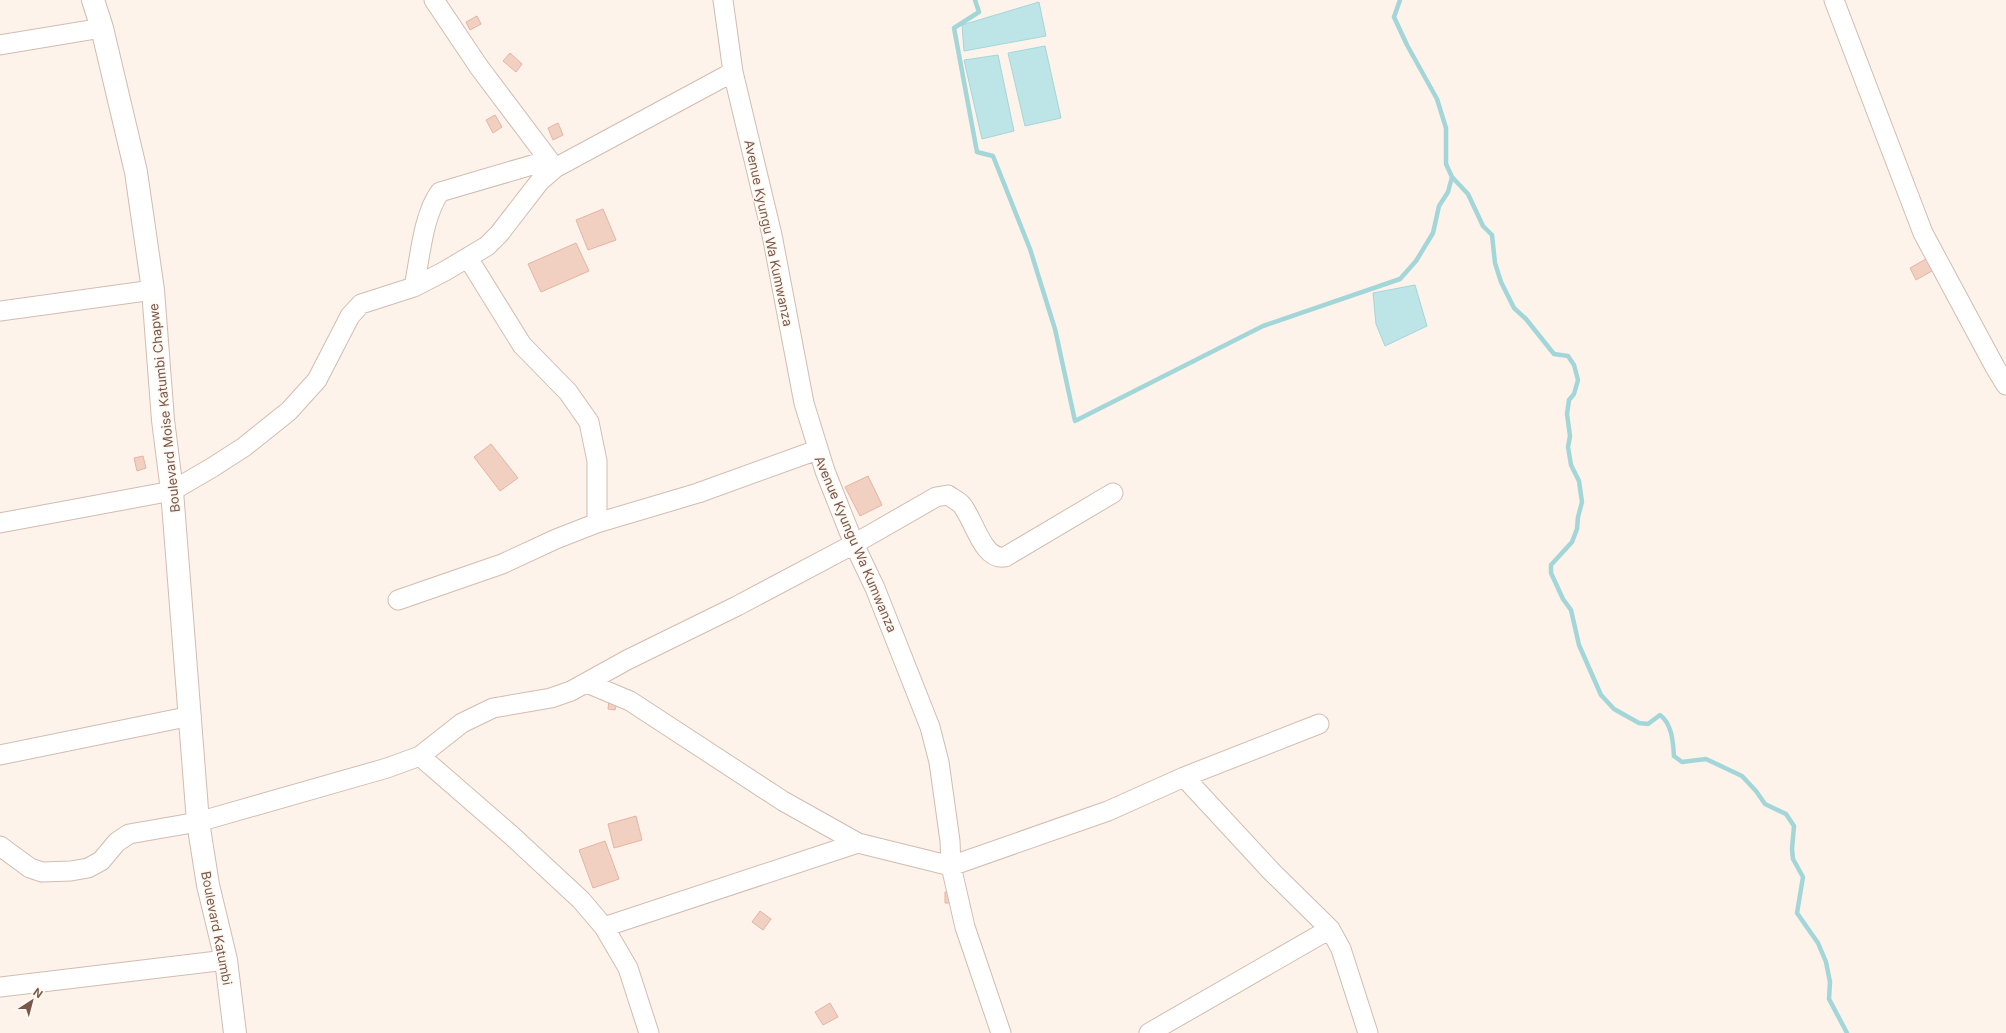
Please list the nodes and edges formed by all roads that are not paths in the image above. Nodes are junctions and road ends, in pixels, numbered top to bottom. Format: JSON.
{"nodes":[{"id":1,"x":93,"y":0,"type":"edge"},
{"id":2,"x":434,"y":0,"type":"edge"},
{"id":3,"x":723,"y":0,"type":"edge"},
{"id":4,"x":1834,"y":0,"type":"edge"},
{"id":5,"x":102,"y":28,"type":"junction"},
{"id":6,"x":0,"y":45,"type":"edge"},
{"id":7,"x":733,"y":72,"type":"junction"},
{"id":8,"x":552,"y":164,"type":"junction"},
{"id":9,"x":468,"y":258,"type":"junction"},
{"id":10,"x":414,"y":287,"type":"junction"},
{"id":11,"x":153,"y":290,"type":"junction"},
{"id":12,"x":0,"y":311,"type":"edge"},
{"id":13,"x":2006,"y":385,"type":"edge"},
{"id":14,"x":817,"y":450,"type":"junction"},
{"id":15,"x":172,"y":491,"type":"junction"},
{"id":16,"x":1113,"y":493,"type":"dead end"},
{"id":17,"x":0,"y":523,"type":"edge"},
{"id":18,"x":597,"y":523,"type":"junction"},
{"id":19,"x":854,"y":544,"type":"junction"},
{"id":20,"x":398,"y":600,"type":"dead end"},
{"id":21,"x":612,"y":669,"type":"junction"},
{"id":22,"x":587,"y":683,"type":"junction"},
{"id":23,"x":630,"y":701,"type":"junction"},
{"id":24,"x":191,"y":716,"type":"junction"},
{"id":25,"x":1319,"y":724,"type":"dead end"},
{"id":26,"x":0,"y":755,"type":"edge"},
{"id":27,"x":420,"y":756,"type":"junction"},
{"id":28,"x":1184,"y":777,"type":"junction"},
{"id":29,"x":198,"y":822,"type":"junction"},
{"id":30,"x":858,"y":843,"type":"junction"},
{"id":31,"x":0,"y":846,"type":"edge"},
{"id":32,"x":951,"y":866,"type":"junction"},
{"id":33,"x":604,"y":927,"type":"junction"},
{"id":34,"x":1330,"y":929,"type":"junction"},
{"id":35,"x":226,"y":960,"type":"junction"},
{"id":36,"x":0,"y":987,"type":"edge"},
{"id":37,"x":235,"y":1033,"type":"edge"},
{"id":38,"x":649,"y":1033,"type":"edge"},
{"id":39,"x":1001,"y":1033,"type":"edge"},
{"id":40,"x":1149,"y":1033,"type":"edge"},
{"id":41,"x":1368,"y":1033,"type":"edge"}],
"edges":[{"from":1,"to":5,"type":"street","name":"Boulevard Moise Katumbi Chapwe"},
{"from":2,"to":8,"type":"street"},
{"from":3,"to":7,"type":"street","name":"Avenue Kyungu Wa Kumwanza"},
{"from":4,"to":13,"type":"street"},
{"from":5,"to":6,"type":"street"},
{"from":5,"to":11,"type":"street","name":"Boulevard Moise Katumbi Chapwe"},
{"from":7,"to":8,"type":"street"},
{"from":7,"to":14,"type":"street","name":"Avenue Kyungu Wa Kumwanza"},
{"from":8,"to":9,"type":"street"},
{"from":8,"to":10,"type":"street"},
{"from":9,"to":10,"type":"street"},
{"from":9,"to":18,"type":"street"},
{"from":10,"to":15,"type":"street"},
{"from":11,"to":12,"type":"street"},
{"from":11,"to":15,"type":"street","name":"Boulevard Moise Katumbi Chapwe"},
{"from":14,"to":18,"type":"street"},
{"from":14,"to":19,"type":"street","name":"Avenue Kyungu Wa Kumwanza"},
{"from":15,"to":17,"type":"street"},
{"from":15,"to":24,"type":"street","name":"Boulevard Moise Katumbi Chapwe"},
{"from":16,"to":19,"type":"street"},
{"from":18,"to":20,"type":"street"},
{"from":19,"to":21,"type":"street"},
{"from":19,"to":32,"type":"street","name":"Avenue Kyungu Wa Kumwanza"},
{"from":21,"to":22,"type":"street"},
{"from":21,"to":23,"type":"street"},
{"from":22,"to":23,"type":"street"},
{"from":22,"to":27,"type":"street"},
{"from":23,"to":30,"type":"street"},
{"from":24,"to":26,"type":"street"},
{"from":24,"to":29,"type":"street","name":"Boulevard Moise Katumbi Chapwe"},
{"from":25,"to":28,"type":"street"},
{"from":27,"to":29,"type":"street"},
{"from":27,"to":33,"type":"street"},
{"from":28,"to":32,"type":"street"},
{"from":28,"to":34,"type":"street"},
{"from":29,"to":31,"type":"street"},
{"from":29,"to":35,"type":"street","name":"Boulevard Katumbi"},
{"from":30,"to":32,"type":"street"},
{"from":30,"to":33,"type":"street"},
{"from":32,"to":39,"type":"street","name":"Avenue Kyungu Wa Kumwanza"},
{"from":33,"to":38,"type":"street"},
{"from":34,"to":40,"type":"street"},
{"from":34,"to":41,"type":"street"},
{"from":35,"to":36,"type":"street"},
{"from":35,"to":37,"type":"street","name":"Boulevard Katumbi"}]}
